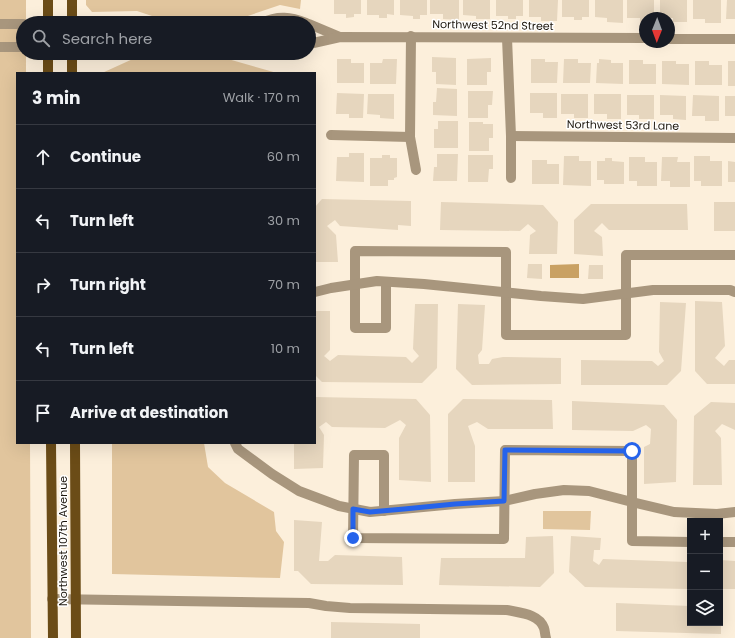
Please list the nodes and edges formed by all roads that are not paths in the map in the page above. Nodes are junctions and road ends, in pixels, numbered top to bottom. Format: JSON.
{"nodes":[{"id":1,"x":48,"y":0,"type":"edge"},
{"id":2,"x":72,"y":0,"type":"edge"},
{"id":3,"x":48,"y":16,"type":"edge"},
{"id":4,"x":72,"y":16,"type":"edge"},
{"id":5,"x":0,"y":24,"type":"edge"},
{"id":6,"x":16,"y":24,"type":"edge"},
{"id":7,"x":316,"y":27,"type":"edge"},
{"id":8,"x":411,"y":36,"type":"junction"},
{"id":9,"x":340,"y":37,"type":"junction"},
{"id":10,"x":507,"y":38,"type":"junction"},
{"id":11,"x":639,"y":38,"type":"edge"},
{"id":12,"x":675,"y":38,"type":"edge"},
{"id":13,"x":735,"y":39,"type":"edge"},
{"id":14,"x":316,"y":42,"type":"edge"},
{"id":15,"x":0,"y":47,"type":"edge"},
{"id":16,"x":16,"y":47,"type":"edge"},
{"id":17,"x":48,"y":60,"type":"edge"},
{"id":18,"x":72,"y":60,"type":"edge"},
{"id":19,"x":48,"y":72,"type":"edge"},
{"id":20,"x":72,"y":72,"type":"edge"},
{"id":21,"x":331,"y":135,"type":"dead end"},
{"id":22,"x":511,"y":136,"type":"junction"},
{"id":23,"x":410,"y":137,"type":"junction"},
{"id":24,"x":735,"y":138,"type":"edge"},
{"id":25,"x":416,"y":170,"type":"dead end"},
{"id":26,"x":511,"y":178,"type":"dead end"},
{"id":27,"x":735,"y":255,"type":"edge"},
{"id":28,"x":386,"y":282,"type":"junction"},
{"id":29,"x":355,"y":284,"type":"junction"},
{"id":30,"x":316,"y":292,"type":"edge"},
{"id":31,"x":506,"y":292,"type":"junction"},
{"id":32,"x":735,"y":292,"type":"edge"},
{"id":33,"x":626,"y":294,"type":"junction"},
{"id":34,"x":51,"y":444,"type":"edge"},
{"id":35,"x":75,"y":444,"type":"edge"},
{"id":36,"x":236,"y":444,"type":"edge"},
{"id":37,"x":504,"y":501,"type":"junction"},
{"id":38,"x":632,"y":502,"type":"junction"},
{"id":39,"x":353,"y":509,"type":"junction"},
{"id":40,"x":384,"y":511,"type":"junction"},
{"id":41,"x":735,"y":512,"type":"edge"},
{"id":42,"x":687,"y":542,"type":"edge"},
{"id":43,"x":723,"y":542,"type":"edge"},
{"id":44,"x":735,"y":542,"type":"edge"},
{"id":45,"x":52,"y":599,"type":"junction"},
{"id":46,"x":76,"y":599,"type":"junction"},
{"id":47,"x":52,"y":638,"type":"edge"},
{"id":48,"x":76,"y":638,"type":"edge"},
{"id":49,"x":546,"y":638,"type":"edge"}],
"edges":[{"from":1,"to":3,"type":"main road"},
{"from":2,"to":4,"type":"main road"},
{"from":5,"to":6,"type":"street"},
{"from":7,"to":9,"type":"street","name":"Northwest 52nd Street"},
{"from":8,"to":9,"type":"street","name":"Northwest 52nd Street"},
{"from":8,"to":10,"type":"street","name":"Northwest 52nd Street"},
{"from":8,"to":23,"type":"street"},
{"from":9,"to":14,"type":"street","name":"Northwest 52nd Street"},
{"from":10,"to":11,"type":"street","name":"Northwest 52nd Street"},
{"from":10,"to":22,"type":"street"},
{"from":12,"to":13,"type":"street"},
{"from":15,"to":16,"type":"street"},
{"from":17,"to":19,"type":"main road"},
{"from":18,"to":20,"type":"main road"},
{"from":21,"to":23,"type":"street"},
{"from":22,"to":24,"type":"street","name":"Northwest 53rd Lane"},
{"from":22,"to":26,"type":"street"},
{"from":23,"to":25,"type":"street"},
{"from":27,"to":33,"type":"street"},
{"from":28,"to":29,"type":"street"},
{"from":28,"to":29,"type":"street"},
{"from":28,"to":31,"type":"street"},
{"from":29,"to":30,"type":"street"},
{"from":29,"to":31,"type":"street"},
{"from":31,"to":33,"type":"street"},
{"from":31,"to":33,"type":"street"},
{"from":32,"to":33,"type":"street"},
{"from":34,"to":45,"type":"main road","name":"Northwest 107th Avenue"},
{"from":35,"to":46,"type":"main road","name":"Northwest 107th Avenue"},
{"from":36,"to":39,"type":"street"},
{"from":37,"to":38,"type":"street"},
{"from":37,"to":38,"type":"street"},
{"from":37,"to":39,"type":"street"},
{"from":37,"to":40,"type":"street"},
{"from":38,"to":41,"type":"street"},
{"from":38,"to":42,"type":"street"},
{"from":39,"to":40,"type":"street"},
{"from":39,"to":40,"type":"street"},
{"from":43,"to":44,"type":"street"},
{"from":45,"to":46,"type":"street"},
{"from":45,"to":47,"type":"main road","name":"Northwest 107th Avenue"},
{"from":46,"to":48,"type":"main road","name":"Northwest 107th Avenue"},
{"from":46,"to":49,"type":"street"}]}
